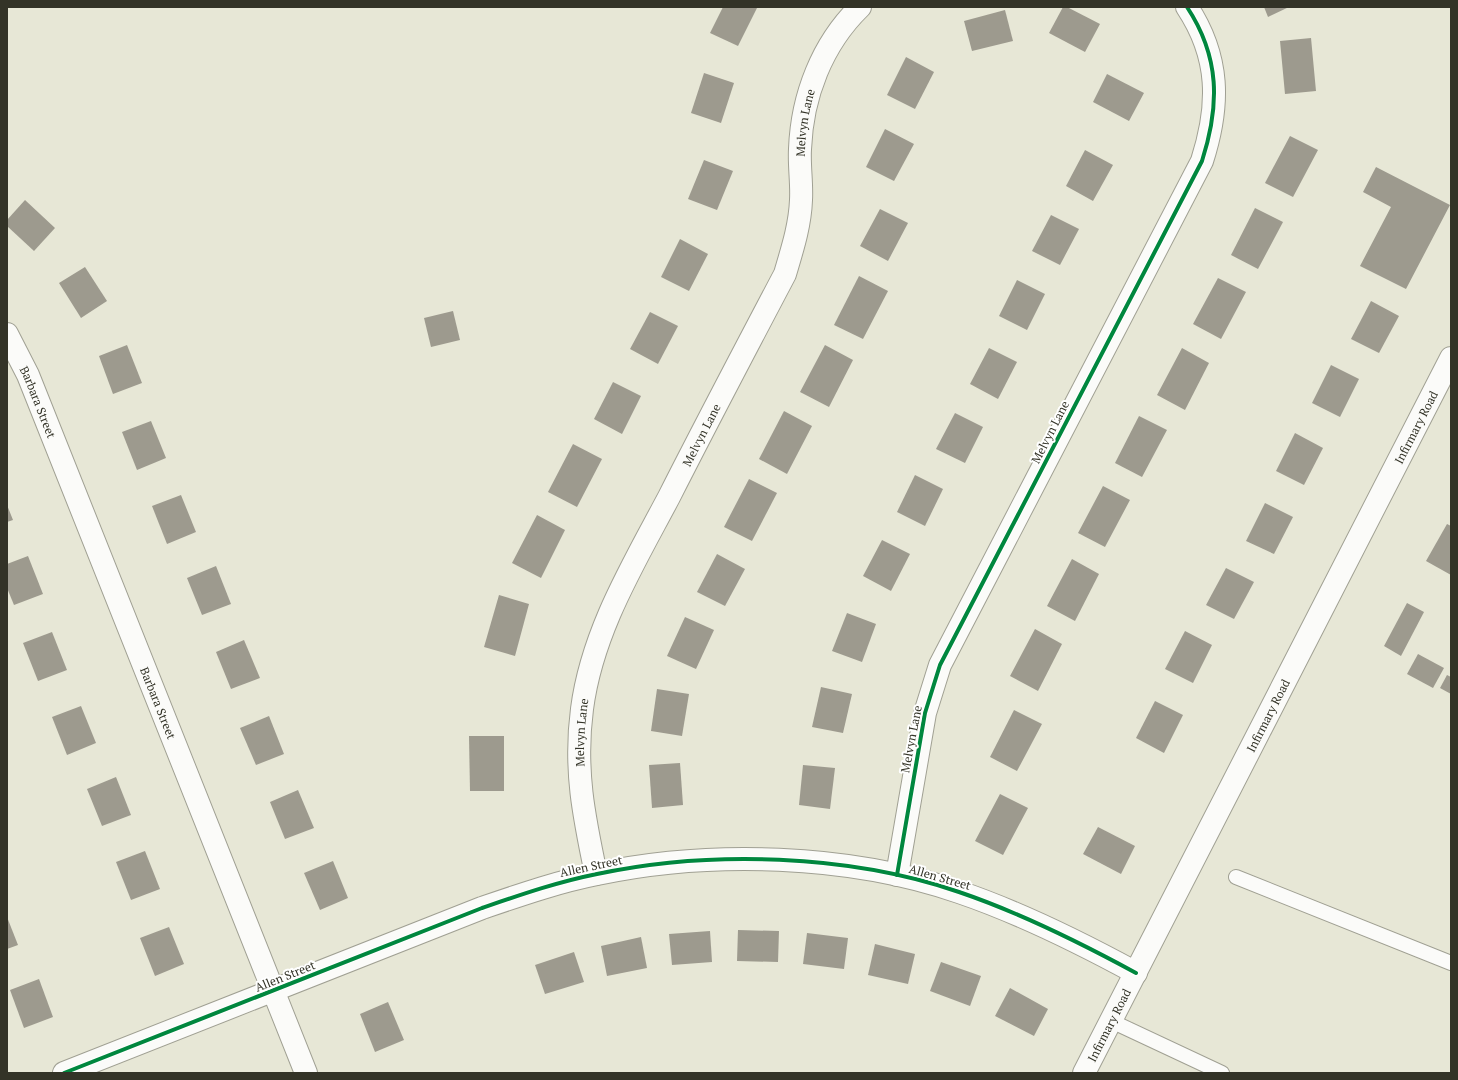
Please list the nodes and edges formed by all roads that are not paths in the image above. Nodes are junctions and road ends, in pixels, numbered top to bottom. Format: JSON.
{"nodes":[{"id":1,"x":860,"y":7,"type":"edge"},
{"id":2,"x":1187,"y":7,"type":"edge"},
{"id":3,"x":7,"y":334,"type":"edge"},
{"id":4,"x":1451,"y":358,"type":"edge"},
{"id":5,"x":596,"y":874,"type":"junction"},
{"id":6,"x":897,"y":875,"type":"junction"},
{"id":7,"x":1236,"y":877,"type":"dead end"},
{"id":8,"x":1451,"y":963,"type":"edge"},
{"id":9,"x":1136,"y":973,"type":"junction"},
{"id":10,"x":274,"y":991,"type":"junction"},
{"id":11,"x":1111,"y":1021,"type":"junction"},
{"id":12,"x":64,"y":1073,"type":"edge"},
{"id":13,"x":306,"y":1073,"type":"edge"},
{"id":14,"x":1084,"y":1073,"type":"edge"},
{"id":15,"x":1222,"y":1073,"type":"edge"}],
"edges":[{"from":1,"to":5,"type":"street","name":"Melvyn Lane"},
{"from":2,"to":6,"type":"street","name":"Melvyn Lane"},
{"from":3,"to":10,"type":"street","name":"Barbara Street"},
{"from":4,"to":9,"type":"street","name":"Infirmary Road"},
{"from":5,"to":6,"type":"street","name":"Allen Street"},
{"from":5,"to":10,"type":"street","name":"Allen Street"},
{"from":6,"to":9,"type":"street","name":"Allen Street"},
{"from":7,"to":8,"type":"lane"},
{"from":9,"to":11,"type":"street","name":"Infirmary Road"},
{"from":10,"to":12,"type":"street","name":"Allen Street"},
{"from":10,"to":13,"type":"street","name":"Barbara Street"},
{"from":11,"to":14,"type":"street","name":"Infirmary Road"},
{"from":11,"to":15,"type":"lane"}]}
